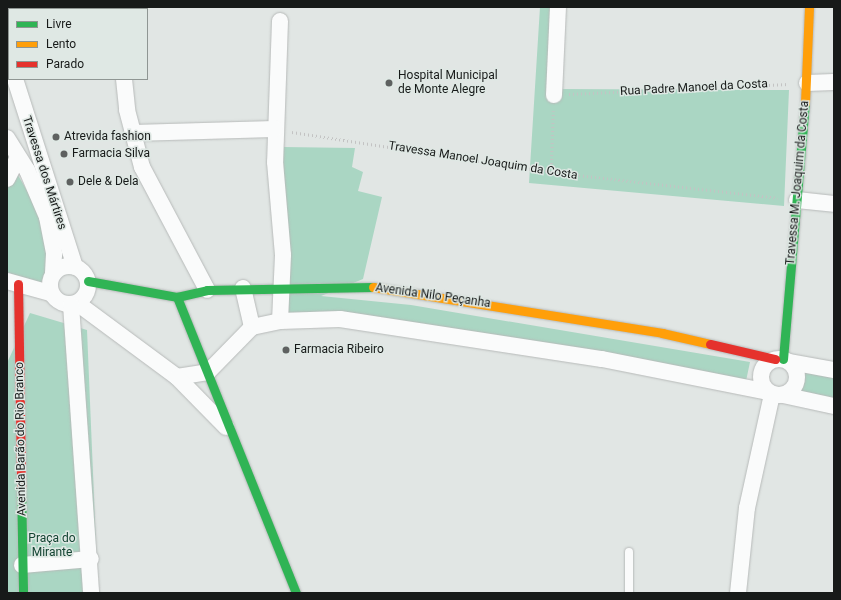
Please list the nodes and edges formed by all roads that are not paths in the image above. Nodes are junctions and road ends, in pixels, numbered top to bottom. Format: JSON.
{"nodes":[{"id":1,"x":558,"y":7,"type":"edge"},
{"id":2,"x":809,"y":7,"type":"edge"},
{"id":3,"x":280,"y":21,"type":"dead end"},
{"id":4,"x":15,"y":80,"type":"edge"},
{"id":5,"x":124,"y":80,"type":"edge"},
{"id":6,"x":834,"y":82,"type":"edge"},
{"id":7,"x":807,"y":83,"type":"junction"},
{"id":8,"x":554,"y":94,"type":"road end"},
{"id":9,"x":275,"y":129,"type":"junction"},
{"id":10,"x":132,"y":133,"type":"junction"},
{"id":11,"x":7,"y":138,"type":"edge"},
{"id":12,"x":17,"y":159,"type":"junction"},
{"id":13,"x":7,"y":179,"type":"edge"},
{"id":14,"x":797,"y":200,"type":"junction"},
{"id":15,"x":834,"y":204,"type":"edge"},
{"id":16,"x":76,"y":267,"type":"junction"},
{"id":17,"x":53,"y":273,"type":"junction"},
{"id":18,"x":88,"y":281,"type":"junction"},
{"id":19,"x":13,"y":282,"type":"edge"},
{"id":20,"x":279,"y":287,"type":"junction"},
{"id":21,"x":243,"y":288,"type":"junction"},
{"id":22,"x":208,"y":290,"type":"junction"},
{"id":23,"x":50,"y":293,"type":"junction"},
{"id":24,"x":177,"y":297,"type":"junction"},
{"id":25,"x":74,"y":304,"type":"junction"},
{"id":26,"x":280,"y":321,"type":"junction"},
{"id":27,"x":252,"y":327,"type":"junction"},
{"id":28,"x":13,"y":348,"type":"edge"},
{"id":29,"x":783,"y":360,"type":"junction"},
{"id":30,"x":834,"y":370,"type":"edge"},
{"id":31,"x":208,"y":372,"type":"junction"},
{"id":32,"x":177,"y":377,"type":"junction"},
{"id":33,"x":774,"y":394,"type":"junction"},
{"id":34,"x":834,"y":406,"type":"edge"},
{"id":35,"x":231,"y":432,"type":"junction"},
{"id":36,"x":629,"y":552,"type":"dead end"},
{"id":37,"x":91,"y":559,"type":"junction"},
{"id":38,"x":22,"y":564,"type":"junction"},
{"id":39,"x":23,"y":593,"type":"edge"},
{"id":40,"x":91,"y":593,"type":"edge"},
{"id":41,"x":296,"y":593,"type":"edge"},
{"id":42,"x":629,"y":593,"type":"edge"},
{"id":43,"x":738,"y":593,"type":"edge"}],
"edges":[{"from":1,"to":8,"type":"street"},
{"from":2,"to":7,"type":"street","name":"Travessa M. Joaquim da Costa"},
{"from":3,"to":9,"type":"street"},
{"from":4,"to":16,"type":"street","name":"Travessa dos Mártires"},
{"from":5,"to":10,"type":"street"},
{"from":6,"to":7,"type":"street"},
{"from":7,"to":14,"type":"street","name":"Travessa M. Joaquim da Costa"},
{"from":9,"to":10,"type":"street"},
{"from":9,"to":20,"type":"street"},
{"from":10,"to":22,"type":"street"},
{"from":11,"to":12,"type":"street"},
{"from":12,"to":13,"type":"street"},
{"from":12,"to":17,"type":"street"},
{"from":14,"to":15,"type":"street"},
{"from":14,"to":29,"type":"street","name":"Travessa M. Joaquim da Costa"},
{"from":16,"to":17,"type":"street"},
{"from":16,"to":18,"type":"street"},
{"from":17,"to":23,"type":"street"},
{"from":18,"to":24,"type":"street","name":"Avenida Nilo Peçanha"},
{"from":18,"to":25,"type":"street"},
{"from":19,"to":23,"type":"street"},
{"from":19,"to":28,"type":"street","name":"Avenida Barão do Rio Branco"},
{"from":20,"to":21,"type":"street","name":"Avenida Nilo Peçanha"},
{"from":20,"to":26,"type":"street"},
{"from":20,"to":29,"type":"street","name":"Avenida Nilo Peçanha"},
{"from":21,"to":22,"type":"street","name":"Avenida Nilo Peçanha"},
{"from":21,"to":27,"type":"street"},
{"from":22,"to":24,"type":"street","name":"Avenida Nilo Peçanha"},
{"from":23,"to":25,"type":"street"},
{"from":24,"to":31,"type":"street"},
{"from":25,"to":32,"type":"street"},
{"from":25,"to":37,"type":"street"},
{"from":26,"to":27,"type":"street"},
{"from":26,"to":33,"type":"street"},
{"from":27,"to":31,"type":"street"},
{"from":28,"to":38,"type":"street","name":"Avenida Barão do Rio Branco"},
{"from":29,"to":30,"type":"street","name":"Avenida Nilo Peçanha"},
{"from":29,"to":33,"type":"street"},
{"from":29,"to":33,"type":"street"},
{"from":31,"to":32,"type":"street"},
{"from":31,"to":35,"type":"street"},
{"from":32,"to":35,"type":"street"},
{"from":33,"to":34,"type":"street"},
{"from":33,"to":43,"type":"street"},
{"from":35,"to":41,"type":"street"},
{"from":36,"to":42,"type":"lane"},
{"from":37,"to":38,"type":"street"},
{"from":37,"to":40,"type":"street"},
{"from":38,"to":39,"type":"street","name":"Avenida Barão do Rio Branco"}]}
